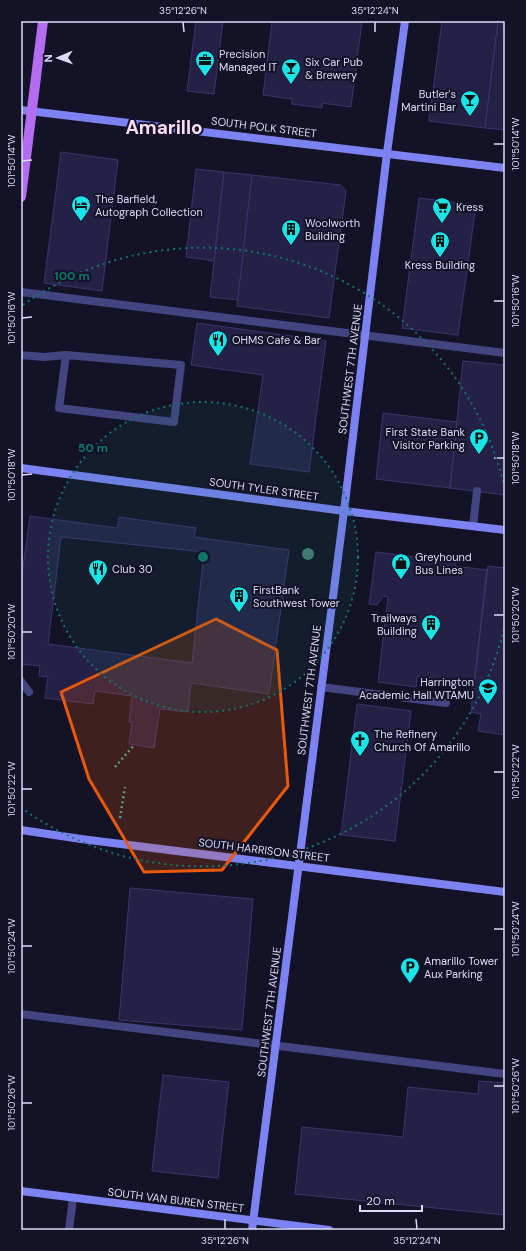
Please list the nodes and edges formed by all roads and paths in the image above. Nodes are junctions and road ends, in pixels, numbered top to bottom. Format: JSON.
{"nodes":[{"id":1,"x":44,"y":21,"type":"edge"},
{"id":2,"x":405,"y":21,"type":"edge"},
{"id":3,"x":21,"y":110,"type":"edge"},
{"id":4,"x":32,"y":112,"type":"junction"},
{"id":5,"x":387,"y":153,"type":"junction"},
{"id":6,"x":505,"y":168,"type":"edge"},
{"id":7,"x":21,"y":197,"type":"edge"},
{"id":8,"x":21,"y":292,"type":"edge"},
{"id":9,"x":365,"y":335,"type":"junction"},
{"id":10,"x":505,"y":353,"type":"edge"},
{"id":11,"x":21,"y":355,"type":"edge"},
{"id":12,"x":66,"y":355,"type":"junction"},
{"id":13,"x":21,"y":468,"type":"edge"},
{"id":14,"x":477,"y":491,"type":"dead end"},
{"id":15,"x":344,"y":511,"type":"junction"},
{"id":16,"x":473,"y":526,"type":"junction"},
{"id":17,"x":505,"y":530,"type":"edge"},
{"id":18,"x":21,"y":681,"type":"edge"},
{"id":19,"x":321,"y":687,"type":"junction"},
{"id":20,"x":29,"y":692,"type":"dead end"},
{"id":21,"x":446,"y":703,"type":"dead end"},
{"id":22,"x":134,"y":745,"type":"dead end"},
{"id":23,"x":115,"y":767,"type":"dead end"},
{"id":24,"x":125,"y":787,"type":"dead end"},
{"id":25,"x":120,"y":818,"type":"dead end"},
{"id":26,"x":21,"y":830,"type":"edge"},
{"id":27,"x":299,"y":865,"type":"junction"},
{"id":28,"x":505,"y":892,"type":"edge"},
{"id":29,"x":21,"y":1014,"type":"edge"},
{"id":30,"x":276,"y":1046,"type":"junction"},
{"id":31,"x":505,"y":1074,"type":"edge"},
{"id":32,"x":21,"y":1191,"type":"edge"},
{"id":33,"x":73,"y":1198,"type":"junction"},
{"id":34,"x":254,"y":1220,"type":"junction"},
{"id":35,"x":69,"y":1230,"type":"edge"},
{"id":36,"x":252,"y":1230,"type":"edge"},
{"id":37,"x":329,"y":1230,"type":"edge"}],
"edges":[{"from":1,"to":4,"type":"main road"},
{"from":2,"to":5,"type":"street","name":"SOUTHWEST 7TH AVENUE"},
{"from":3,"to":4,"type":"street","name":"SOUTH POLK STREET"},
{"from":4,"to":5,"type":"street","name":"SOUTH POLK STREET"},
{"from":4,"to":7,"type":"main road"},
{"from":5,"to":6,"type":"street","name":"SOUTH POLK STREET"},
{"from":5,"to":9,"type":"street","name":"SOUTHWEST 7TH AVENUE"},
{"from":8,"to":9,"type":"lane"},
{"from":9,"to":10,"type":"lane"},
{"from":9,"to":15,"type":"street","name":"SOUTHWEST 7TH AVENUE"},
{"from":11,"to":12,"type":"lane"},
{"from":12,"to":12,"type":"lane"},
{"from":13,"to":15,"type":"street","name":"SOUTH TYLER STREET"},
{"from":14,"to":16,"type":"lane"},
{"from":15,"to":16,"type":"street","name":"SOUTH TYLER STREET"},
{"from":15,"to":19,"type":"street","name":"SOUTHWEST 7TH AVENUE"},
{"from":16,"to":17,"type":"street","name":"SOUTH TYLER STREET"},
{"from":18,"to":20,"type":"lane"},
{"from":19,"to":21,"type":"lane"},
{"from":19,"to":27,"type":"street","name":"SOUTHWEST 7TH AVENUE"},
{"from":22,"to":23,"type":"path"},
{"from":24,"to":25,"type":"path"},
{"from":26,"to":27,"type":"street","name":"SOUTH HARRISON STREET"},
{"from":27,"to":28,"type":"street","name":"SOUTH HARRISON STREET"},
{"from":27,"to":30,"type":"street","name":"SOUTHWEST 7TH AVENUE"},
{"from":29,"to":30,"type":"lane"},
{"from":30,"to":31,"type":"lane"},
{"from":30,"to":34,"type":"street","name":"SOUTHWEST 7TH AVENUE"},
{"from":32,"to":33,"type":"street","name":"SOUTH VAN BUREN STREET"},
{"from":33,"to":34,"type":"street","name":"SOUTH VAN BUREN STREET"},
{"from":33,"to":35,"type":"lane"},
{"from":34,"to":36,"type":"street","name":"SOUTHWEST 7TH AVENUE"},
{"from":34,"to":37,"type":"street","name":"SOUTH VAN BUREN STREET"}]}
